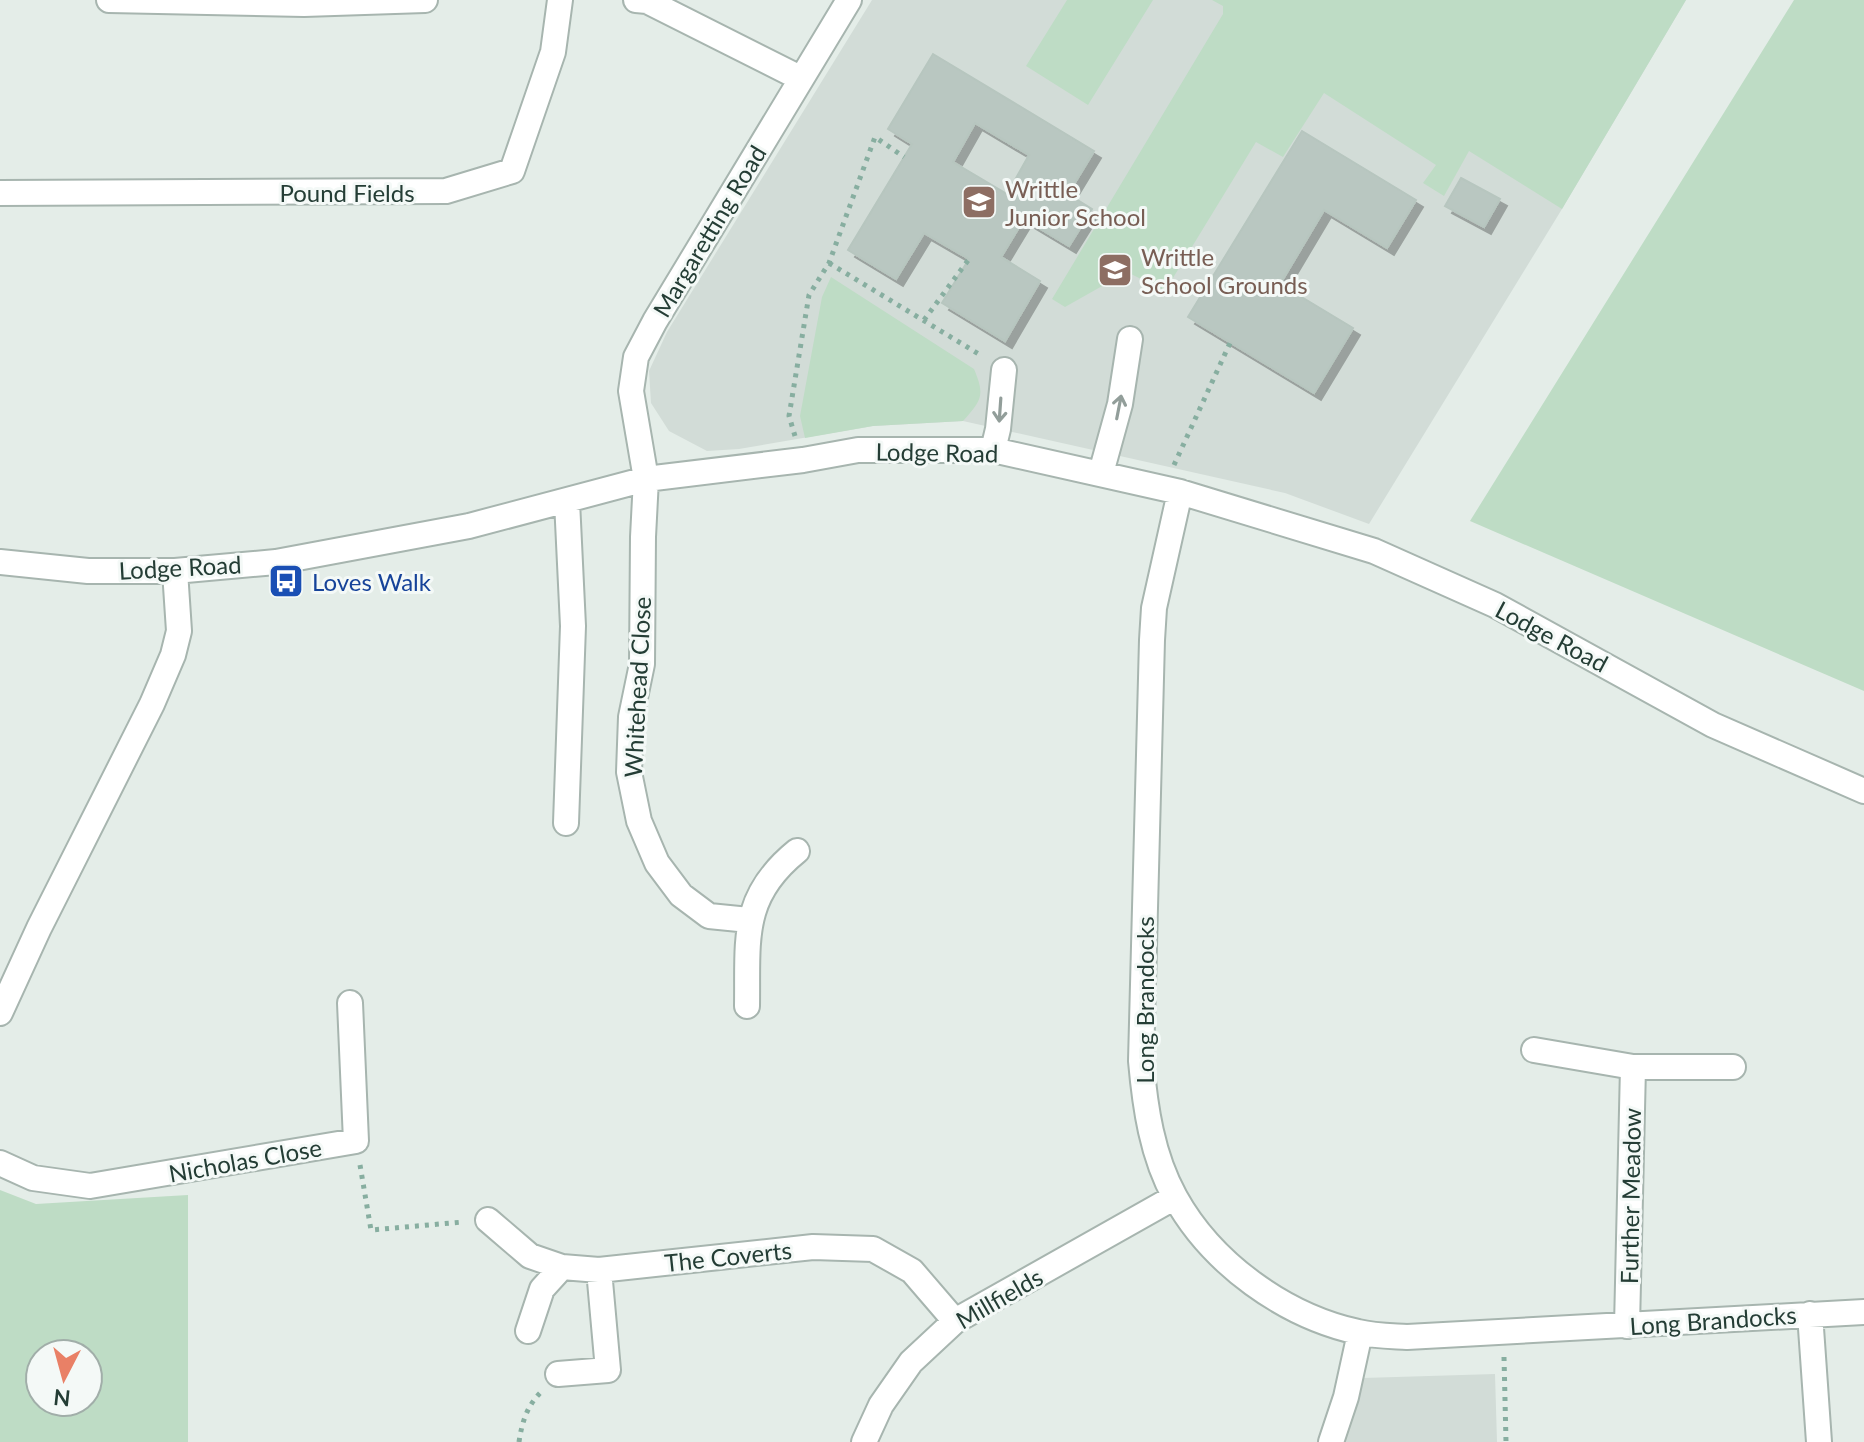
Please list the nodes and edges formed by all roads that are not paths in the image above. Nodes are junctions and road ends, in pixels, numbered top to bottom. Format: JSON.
{"nodes":[{"id":1,"x":109,"y":0,"type":"edge"},
{"id":2,"x":425,"y":0,"type":"edge"},
{"id":3,"x":560,"y":0,"type":"edge"},
{"id":4,"x":636,"y":0,"type":"edge"},
{"id":5,"x":849,"y":0,"type":"edge"},
{"id":6,"x":800,"y":78,"type":"junction"},
{"id":7,"x":0,"y":193,"type":"edge"},
{"id":8,"x":1130,"y":339,"type":"dead end"},
{"id":9,"x":1004,"y":370,"type":"road end"},
{"id":10,"x":993,"y":450,"type":"junction"},
{"id":11,"x":1101,"y":473,"type":"junction"},
{"id":12,"x":646,"y":479,"type":"junction"},
{"id":13,"x":1173,"y":490,"type":"junction"},
{"id":14,"x":567,"y":501,"type":"junction"},
{"id":15,"x":0,"y":562,"type":"edge"},
{"id":16,"x":175,"y":571,"type":"junction"},
{"id":17,"x":1864,"y":791,"type":"edge"},
{"id":18,"x":566,"y":823,"type":"dead end"},
{"id":19,"x":797,"y":851,"type":"dead end"},
{"id":20,"x":749,"y":920,"type":"junction"},
{"id":21,"x":350,"y":1003,"type":"dead end"},
{"id":22,"x":747,"y":1006,"type":"dead end"},
{"id":23,"x":0,"y":1013,"type":"edge"},
{"id":24,"x":1534,"y":1050,"type":"dead end"},
{"id":25,"x":1633,"y":1067,"type":"junction"},
{"id":26,"x":1733,"y":1067,"type":"dead end"},
{"id":27,"x":0,"y":1163,"type":"edge"},
{"id":28,"x":1175,"y":1197,"type":"junction"},
{"id":29,"x":488,"y":1220,"type":"road end"},
{"id":30,"x":562,"y":1267,"type":"junction"},
{"id":31,"x":599,"y":1270,"type":"junction"},
{"id":32,"x":1864,"y":1312,"type":"edge"},
{"id":33,"x":1810,"y":1314,"type":"junction"},
{"id":34,"x":955,"y":1321,"type":"junction"},
{"id":35,"x":1627,"y":1326,"type":"junction"},
{"id":36,"x":528,"y":1331,"type":"dead end"},
{"id":37,"x":1360,"y":1333,"type":"junction"},
{"id":38,"x":558,"y":1374,"type":"road end"},
{"id":39,"x":864,"y":1442,"type":"edge"},
{"id":40,"x":1331,"y":1442,"type":"edge"},
{"id":41,"x":1819,"y":1442,"type":"edge"}],
"edges":[{"from":1,"to":2,"type":"street"},
{"from":3,"to":7,"type":"street","name":"Pound Fields"},
{"from":4,"to":6,"type":"street"},
{"from":5,"to":6,"type":"street","name":"Margaretting Road"},
{"from":6,"to":12,"type":"street","name":"Margaretting Road"},
{"from":11,"to":8,"type":"street","one_way":true},
{"from":9,"to":10,"type":"street","one_way":true},
{"from":10,"to":11,"type":"street","name":"Lodge Road"},
{"from":10,"to":12,"type":"street","name":"Lodge Road"},
{"from":11,"to":13,"type":"street","name":"Lodge Road"},
{"from":12,"to":14,"type":"street","name":"Lodge Road"},
{"from":12,"to":20,"type":"street","name":"Whitehead Close"},
{"from":13,"to":17,"type":"street","name":"Lodge Road"},
{"from":13,"to":28,"type":"street","name":"Long Brandocks"},
{"from":14,"to":16,"type":"street","name":"Lodge Road"},
{"from":14,"to":18,"type":"street"},
{"from":15,"to":16,"type":"street","name":"Lodge Road"},
{"from":16,"to":23,"type":"street"},
{"from":19,"to":20,"type":"street"},
{"from":20,"to":22,"type":"street"},
{"from":21,"to":27,"type":"street","name":"Nicholas Close"},
{"from":24,"to":25,"type":"street"},
{"from":25,"to":26,"type":"street"},
{"from":25,"to":35,"type":"street","name":"Further Meadow"},
{"from":28,"to":34,"type":"street","name":"Millfields"},
{"from":28,"to":37,"type":"street","name":"Long Brandocks"},
{"from":29,"to":30,"type":"street","name":"The Coverts"},
{"from":30,"to":31,"type":"street","name":"The Coverts"},
{"from":30,"to":36,"type":"street"},
{"from":31,"to":34,"type":"street","name":"The Coverts"},
{"from":31,"to":38,"type":"street"},
{"from":32,"to":33,"type":"street","name":"Long Brandocks"},
{"from":33,"to":35,"type":"street","name":"Long Brandocks"},
{"from":33,"to":41,"type":"street"},
{"from":34,"to":39,"type":"street","name":"Millfields"},
{"from":35,"to":37,"type":"street","name":"Long Brandocks"},
{"from":37,"to":40,"type":"street"}]}
